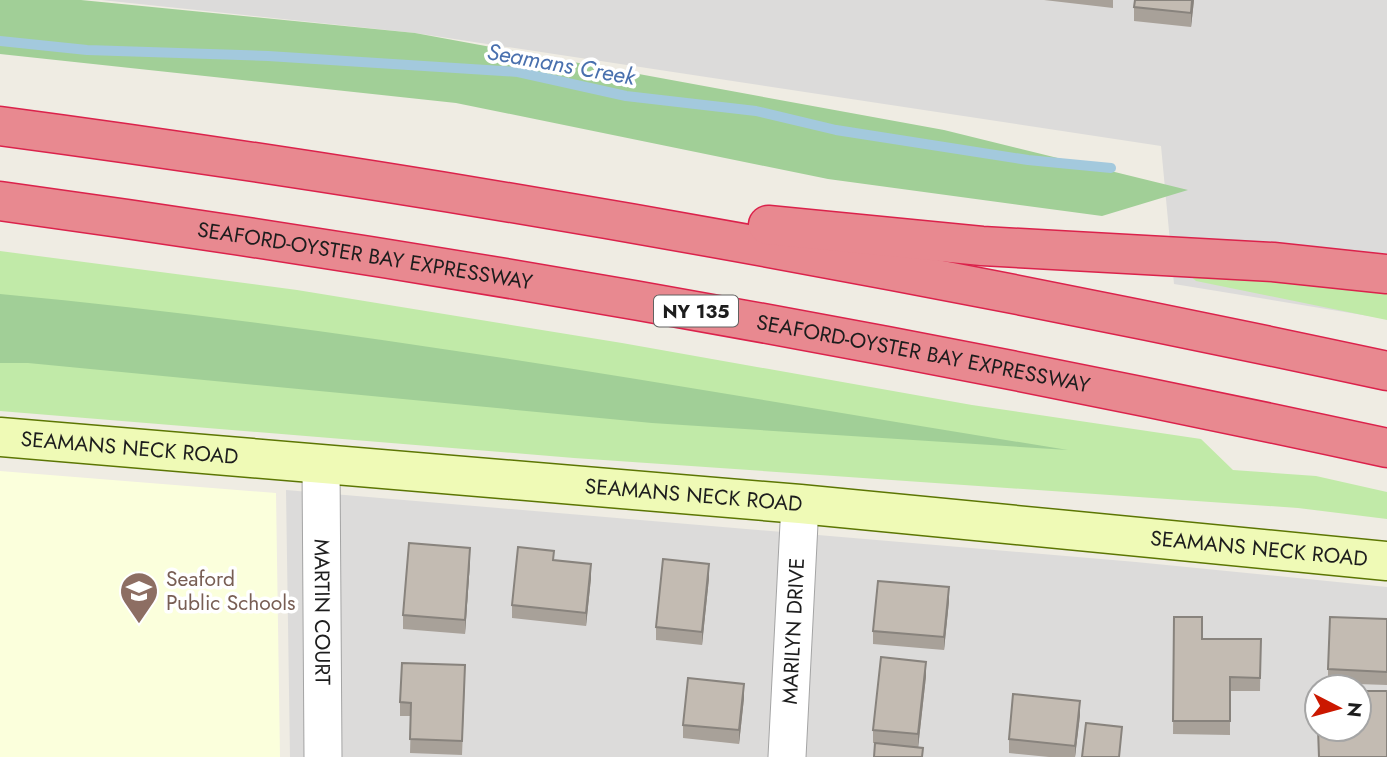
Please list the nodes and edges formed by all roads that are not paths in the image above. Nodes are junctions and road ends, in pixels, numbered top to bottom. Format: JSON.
{"nodes":[{"id":1,"x":0,"y":126,"type":"edge"},
{"id":2,"x":462,"y":195,"type":"junction"},
{"id":3,"x":0,"y":201,"type":"edge"},
{"id":4,"x":1387,"y":274,"type":"edge"},
{"id":5,"x":1387,"y":370,"type":"edge"},
{"id":6,"x":0,"y":437,"type":"edge"},
{"id":7,"x":1387,"y":447,"type":"edge"},
{"id":8,"x":321,"y":465,"type":"junction"},
{"id":9,"x":800,"y":504,"type":"junction"},
{"id":10,"x":1387,"y":561,"type":"edge"},
{"id":11,"x":323,"y":757,"type":"edge"},
{"id":12,"x":787,"y":757,"type":"edge"}],
"edges":[{"from":1,"to":2,"type":"highway"},
{"from":2,"to":4,"type":"highway"},
{"from":2,"to":5,"type":"highway"},
{"from":3,"to":7,"type":"highway","name":"SEAFORD-OYSTER BAY EXPRESSWAY","number":"NY 135"},
{"from":6,"to":8,"type":"street","name":"SEAMANS NECK ROAD"},
{"from":8,"to":9,"type":"street","name":"SEAMANS NECK ROAD"},
{"from":8,"to":11,"type":"street","name":"MARTIN COURT"},
{"from":9,"to":10,"type":"street","name":"SEAMANS NECK ROAD"},
{"from":9,"to":12,"type":"street","name":"MARILYN DRIVE"}]}
